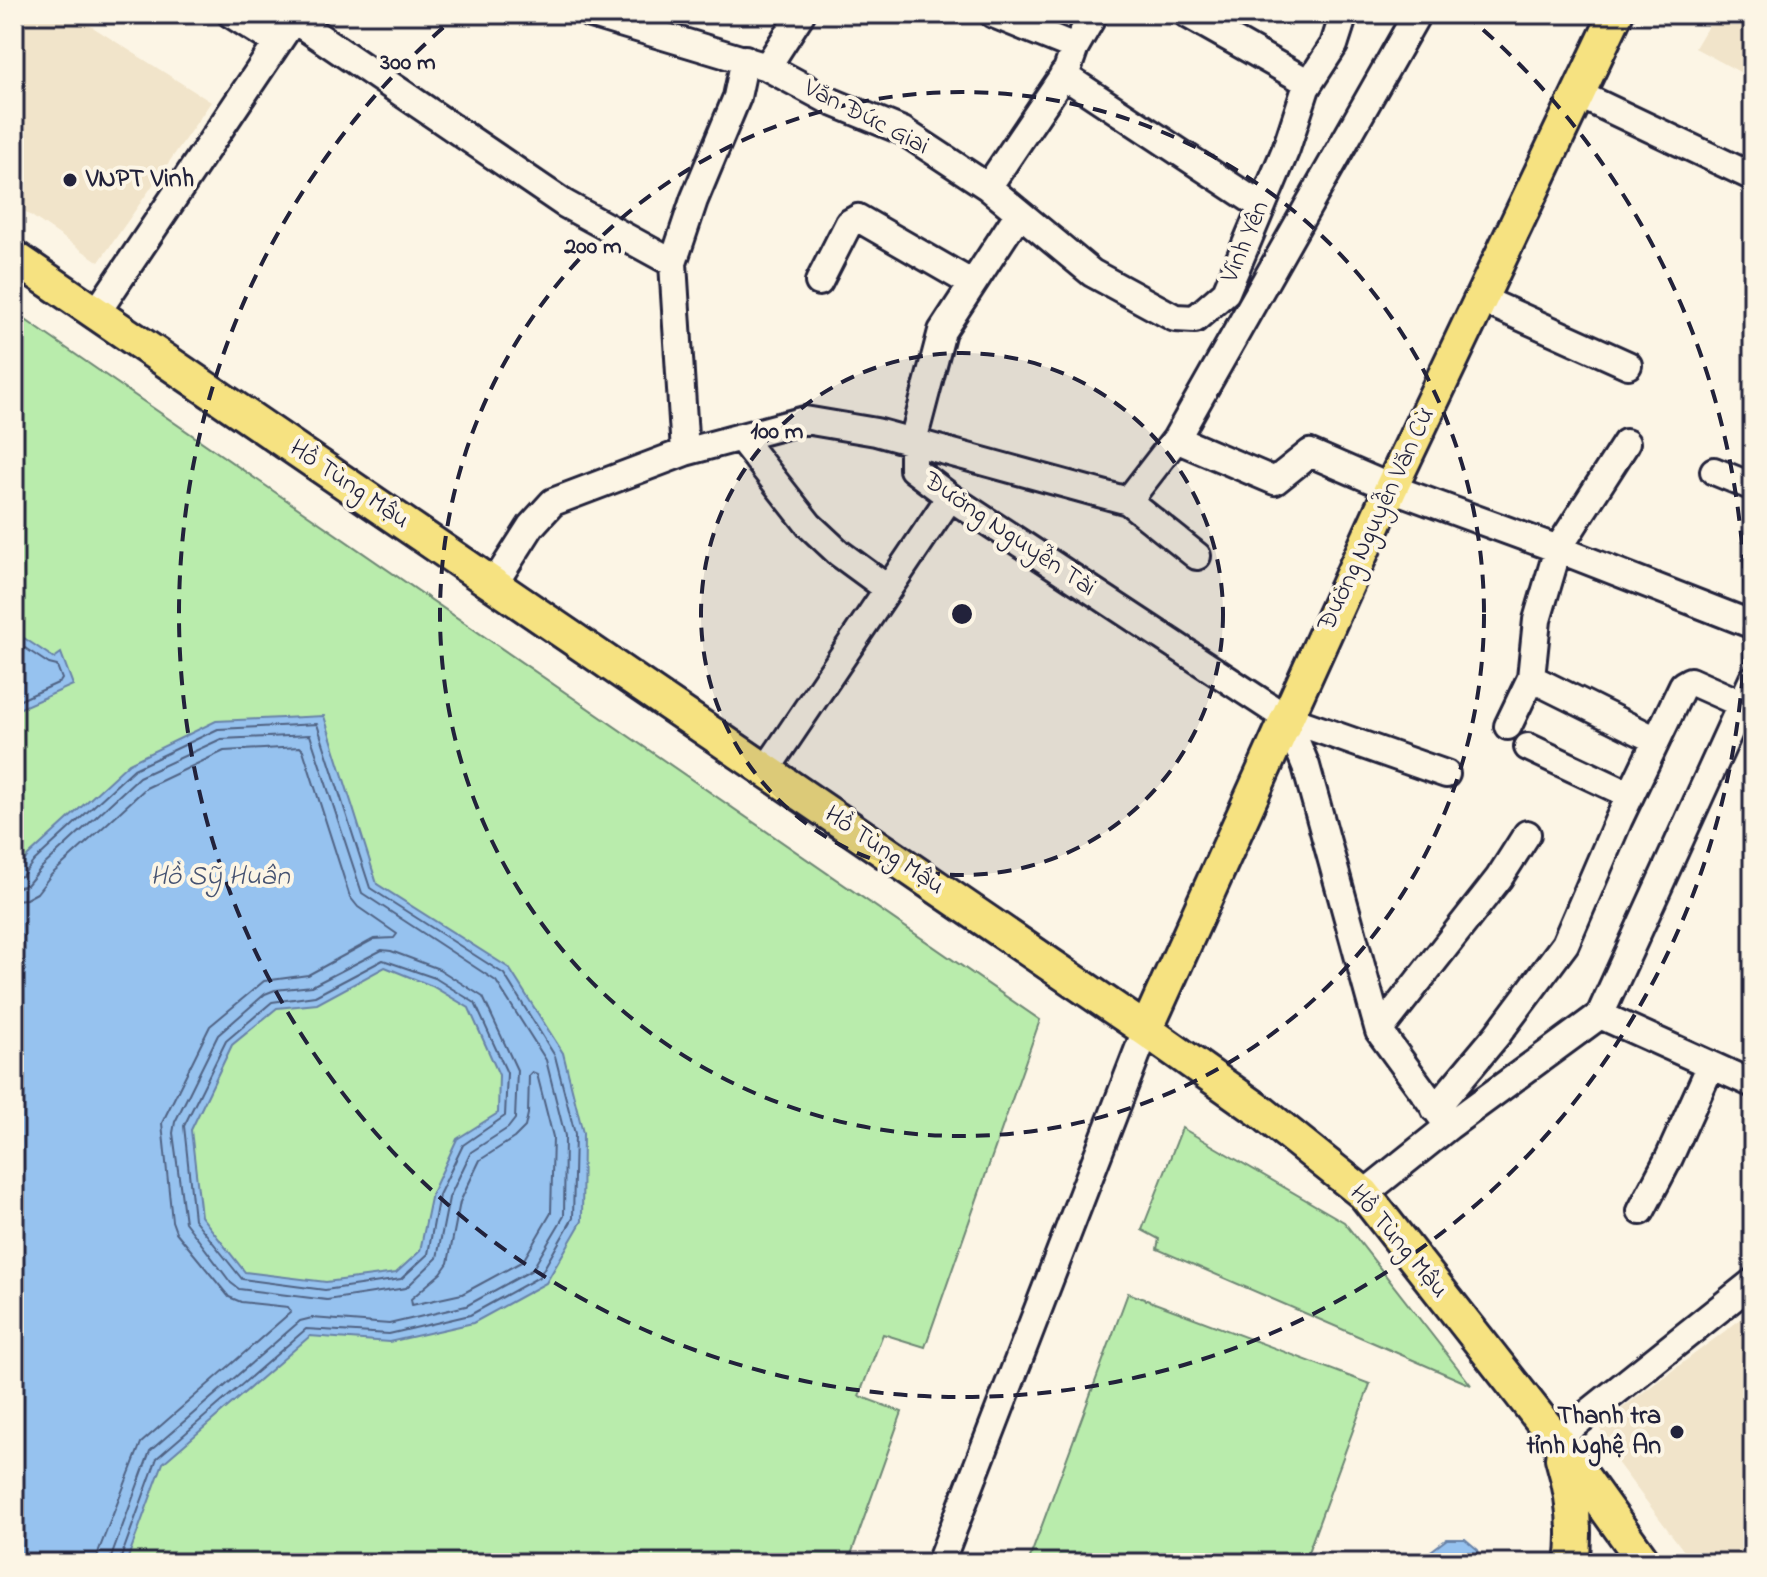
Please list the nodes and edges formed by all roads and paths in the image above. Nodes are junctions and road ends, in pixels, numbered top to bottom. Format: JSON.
{"nodes":[{"id":1,"x":231,"y":14,"type":"edge"},
{"id":2,"x":590,"y":14,"type":"edge"},
{"id":3,"x":801,"y":14,"type":"edge"},
{"id":4,"x":993,"y":14,"type":"edge"},
{"id":5,"x":1094,"y":14,"type":"edge"},
{"id":6,"x":1187,"y":14,"type":"edge"},
{"id":7,"x":1344,"y":14,"type":"edge"},
{"id":8,"x":1417,"y":14,"type":"edge"},
{"id":9,"x":1616,"y":14,"type":"edge"},
{"id":10,"x":295,"y":16,"type":"edge"},
{"id":11,"x":277,"y":43,"type":"junction"},
{"id":12,"x":1075,"y":47,"type":"junction"},
{"id":13,"x":756,"y":63,"type":"junction"},
{"id":14,"x":1063,"y":75,"type":"junction"},
{"id":15,"x":1309,"y":83,"type":"junction"},
{"id":16,"x":1578,"y":94,"type":"junction"},
{"id":17,"x":1753,"y":177,"type":"edge"},
{"id":18,"x":988,"y":187,"type":"junction"},
{"id":19,"x":1261,"y":206,"type":"junction"},
{"id":20,"x":1019,"y":213,"type":"junction"},
{"id":21,"x":14,"y":257,"type":"edge"},
{"id":22,"x":673,"y":263,"type":"junction"},
{"id":23,"x":819,"y":282,"type":"dead end"},
{"id":24,"x":971,"y":283,"type":"junction"},
{"id":25,"x":1481,"y":299,"type":"junction"},
{"id":26,"x":97,"y":312,"type":"junction"},
{"id":27,"x":1628,"y":365,"type":"dead end"},
{"id":28,"x":740,"y":437,"type":"junction"},
{"id":29,"x":1176,"y":439,"type":"junction"},
{"id":30,"x":913,"y":441,"type":"junction"},
{"id":31,"x":1626,"y":443,"type":"dead end"},
{"id":32,"x":685,"y":452,"type":"junction"},
{"id":33,"x":1714,"y":471,"type":"dead end"},
{"id":34,"x":1753,"y":487,"type":"edge"},
{"id":35,"x":1391,"y":488,"type":"junction"},
{"id":36,"x":950,"y":497,"type":"junction"},
{"id":37,"x":1128,"y":501,"type":"junction"},
{"id":38,"x":1558,"y":549,"type":"junction"},
{"id":39,"x":1197,"y":556,"type":"dead end"},
{"id":40,"x":494,"y":584,"type":"junction"},
{"id":41,"x":888,"y":589,"type":"junction"},
{"id":42,"x":1753,"y":625,"type":"edge"},
{"id":43,"x":1531,"y":678,"type":"junction"},
{"id":44,"x":1753,"y":679,"type":"edge"},
{"id":45,"x":1747,"y":706,"type":"edge"},
{"id":46,"x":1286,"y":718,"type":"junction"},
{"id":47,"x":1508,"y":726,"type":"dead end"},
{"id":48,"x":1656,"y":740,"type":"junction"},
{"id":49,"x":1528,"y":747,"type":"dead end"},
{"id":50,"x":766,"y":770,"type":"junction"},
{"id":51,"x":1446,"y":774,"type":"dead end"},
{"id":52,"x":1630,"y":795,"type":"junction"},
{"id":53,"x":1527,"y":834,"type":"dead end"},
{"id":54,"x":1600,"y":1015,"type":"junction"},
{"id":55,"x":1146,"y":1030,"type":"junction"},
{"id":56,"x":1379,"y":1031,"type":"junction"},
{"id":57,"x":1711,"y":1065,"type":"junction"},
{"id":58,"x":1753,"y":1084,"type":"edge"},
{"id":59,"x":1442,"y":1118,"type":"junction"},
{"id":60,"x":1364,"y":1194,"type":"junction"},
{"id":61,"x":1641,"y":1211,"type":"dead end"},
{"id":62,"x":1753,"y":1282,"type":"edge"},
{"id":63,"x":1556,"y":1439,"type":"junction"},
{"id":64,"x":940,"y":1563,"type":"edge"},
{"id":65,"x":1572,"y":1563,"type":"edge"},
{"id":66,"x":1645,"y":1563,"type":"edge"}],
"edges":[{"from":1,"to":11,"type":"street"},
{"from":2,"to":13,"type":"street","name":"Văn Đức Giai"},
{"from":3,"to":13,"type":"street"},
{"from":4,"to":12,"type":"street"},
{"from":5,"to":12,"type":"street"},
{"from":6,"to":15,"type":"street"},
{"from":7,"to":15,"type":"street","name":"Vĩnh Yên"},
{"from":8,"to":29,"type":"street"},
{"from":9,"to":16,"type":"main road","name":"Đường Nguyễn Văn Cừ"},
{"from":10,"to":11,"type":"street"},
{"from":10,"to":22,"type":"street"},
{"from":11,"to":26,"type":"street"},
{"from":12,"to":14,"type":"street"},
{"from":13,"to":18,"type":"street","name":"Văn Đức Giai"},
{"from":13,"to":22,"type":"street"},
{"from":14,"to":18,"type":"street"},
{"from":14,"to":19,"type":"street"},
{"from":15,"to":19,"type":"street","name":"Vĩnh Yên"},
{"from":16,"to":17,"type":"street"},
{"from":16,"to":25,"type":"main road","name":"Đường Nguyễn Văn Cừ"},
{"from":18,"to":20,"type":"street","name":"Vĩnh Yên"},
{"from":19,"to":20,"type":"street","name":"Vĩnh Yên"},
{"from":20,"to":24,"type":"street"},
{"from":21,"to":26,"type":"main road","name":"Hồ Tùng Mậu"},
{"from":22,"to":32,"type":"street"},
{"from":23,"to":24,"type":"street"},
{"from":24,"to":30,"type":"street"},
{"from":25,"to":27,"type":"street"},
{"from":25,"to":35,"type":"main road","name":"Đường Nguyễn Văn Cừ"},
{"from":26,"to":40,"type":"main road","name":"Hồ Tùng Mậu"},
{"from":28,"to":30,"type":"street","name":"Đường Nguyễn Tài"},
{"from":28,"to":32,"type":"street","name":"Đường Nguyễn Tài"},
{"from":28,"to":41,"type":"street"},
{"from":29,"to":35,"type":"street"},
{"from":29,"to":37,"type":"street"},
{"from":30,"to":36,"type":"street","name":"Đường Nguyễn Tài"},
{"from":30,"to":37,"type":"street"},
{"from":31,"to":38,"type":"street"},
{"from":32,"to":40,"type":"street","name":"Đường Nguyễn Tài"},
{"from":33,"to":34,"type":"street"},
{"from":35,"to":38,"type":"street"},
{"from":35,"to":46,"type":"main road","name":"Đường Nguyễn Văn Cừ"},
{"from":36,"to":41,"type":"street"},
{"from":36,"to":46,"type":"street","name":"Đường Nguyễn Tài"},
{"from":37,"to":39,"type":"street"},
{"from":38,"to":42,"type":"street"},
{"from":38,"to":43,"type":"street"},
{"from":40,"to":50,"type":"main road","name":"Hồ Tùng Mậu"},
{"from":41,"to":50,"type":"street"},
{"from":43,"to":47,"type":"street"},
{"from":43,"to":48,"type":"street"},
{"from":44,"to":45,"type":"street"},
{"from":45,"to":48,"type":"street"},
{"from":45,"to":54,"type":"street"},
{"from":46,"to":51,"type":"street","name":"Đường Nguyễn Tài"},
{"from":46,"to":55,"type":"main road","name":"Đường Nguyễn Văn Cừ"},
{"from":46,"to":56,"type":"street"},
{"from":48,"to":52,"type":"street"},
{"from":49,"to":52,"type":"street"},
{"from":50,"to":55,"type":"main road","name":"Hồ Tùng Mậu"},
{"from":52,"to":59,"type":"street"},
{"from":53,"to":56,"type":"street"},
{"from":54,"to":57,"type":"street"},
{"from":54,"to":59,"type":"street"},
{"from":55,"to":60,"type":"main road","name":"Hồ Tùng Mậu"},
{"from":55,"to":64,"type":"street"},
{"from":56,"to":59,"type":"street"},
{"from":57,"to":58,"type":"street"},
{"from":57,"to":61,"type":"street"},
{"from":59,"to":60,"type":"street"},
{"from":60,"to":63,"type":"main road","name":"Hồ Tùng Mậu"},
{"from":62,"to":63,"type":"street"},
{"from":63,"to":65,"type":"main road"},
{"from":63,"to":66,"type":"main road","name":"Hồ Tùng Mậu"}]}
